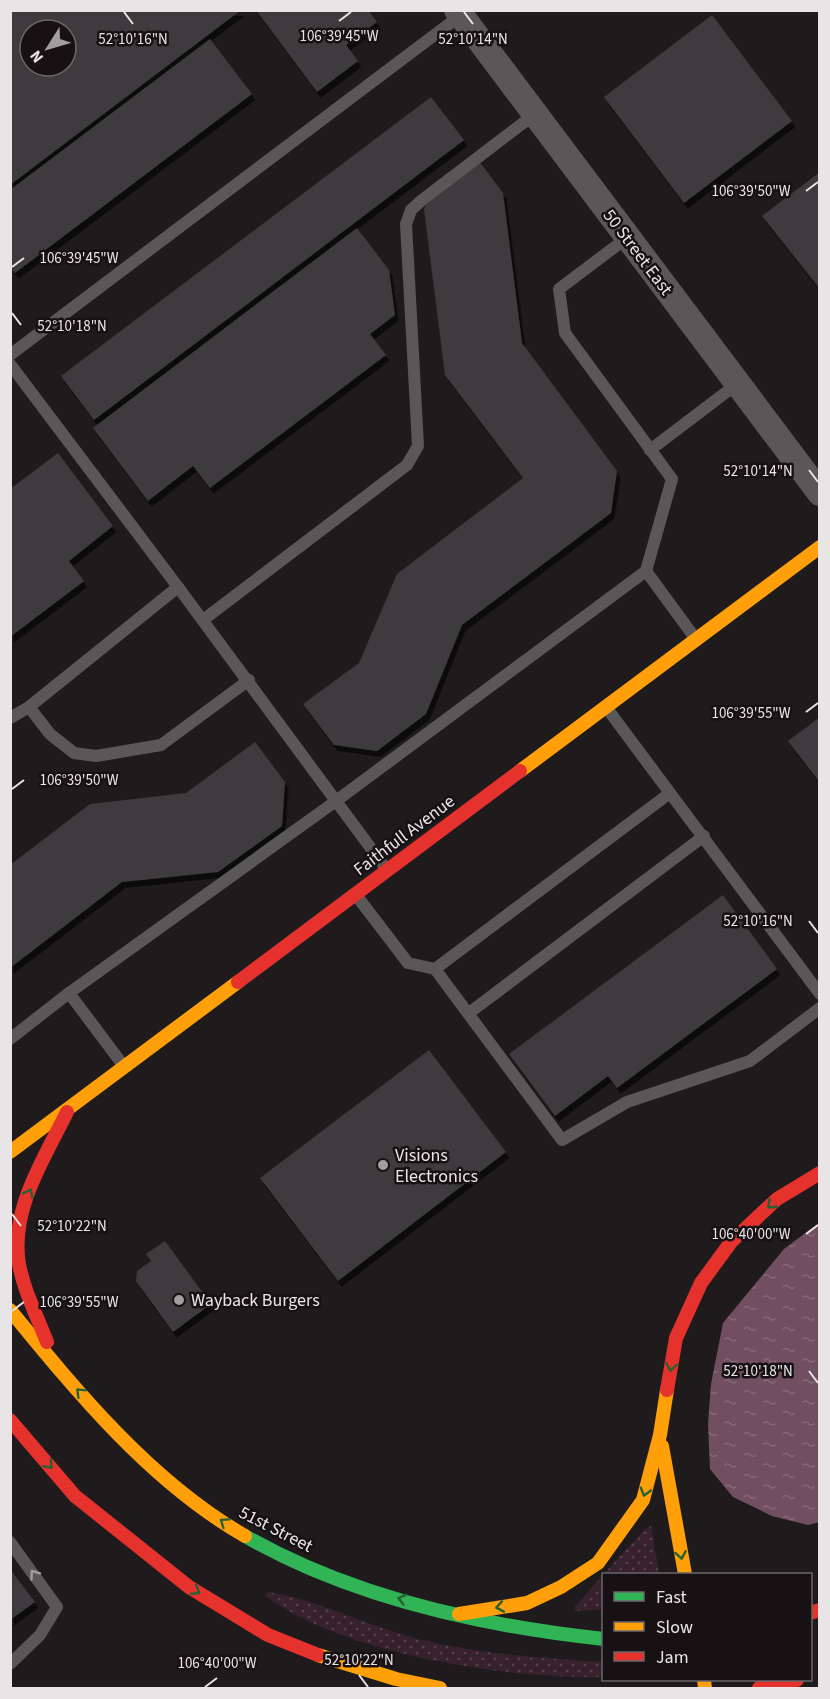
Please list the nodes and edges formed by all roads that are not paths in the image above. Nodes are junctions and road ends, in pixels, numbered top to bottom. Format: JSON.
{"nodes":[{"id":1,"x":459,"y":13,"type":"edge"},
{"id":2,"x":535,"y":114,"type":"junction"},
{"id":3,"x":628,"y":237,"type":"junction"},
{"id":4,"x":10,"y":355,"type":"edge"},
{"id":5,"x":10,"y":364,"type":"edge"},
{"id":6,"x":737,"y":384,"type":"junction"},
{"id":7,"x":650,"y":450,"type":"junction"},
{"id":8,"x":819,"y":493,"type":"edge"},
{"id":9,"x":819,"y":547,"type":"edge"},
{"id":10,"x":646,"y":571,"type":"junction"},
{"id":11,"x":178,"y":587,"type":"junction"},
{"id":12,"x":203,"y":620,"type":"junction"},
{"id":13,"x":696,"y":639,"type":"junction"},
{"id":14,"x":249,"y":680,"type":"junction"},
{"id":15,"x":606,"y":706,"type":"junction"},
{"id":16,"x":29,"y":707,"type":"junction"},
{"id":17,"x":10,"y":717,"type":"edge"},
{"id":18,"x":670,"y":793,"type":"junction"},
{"id":19,"x":336,"y":801,"type":"junction"},
{"id":20,"x":704,"y":836,"type":"junction"},
{"id":21,"x":387,"y":870,"type":"junction"},
{"id":22,"x":356,"y":894,"type":"junction"},
{"id":23,"x":435,"y":969,"type":"junction"},
{"id":24,"x":69,"y":993,"type":"junction"},
{"id":25,"x":819,"y":993,"type":"edge"},
{"id":26,"x":819,"y":1008,"type":"edge"},
{"id":27,"x":469,"y":1013,"type":"junction"},
{"id":28,"x":10,"y":1039,"type":"edge"},
{"id":29,"x":124,"y":1066,"type":"junction"},
{"id":30,"x":69,"y":1107,"type":"junction"},
{"id":31,"x":30,"y":1117,"type":"dead end"},
{"id":32,"x":10,"y":1152,"type":"edge"},
{"id":33,"x":819,"y":1173,"type":"edge"},
{"id":34,"x":10,"y":1310,"type":"edge"},
{"id":35,"x":57,"y":1369,"type":"junction"},
{"id":36,"x":10,"y":1420,"type":"edge"},
{"id":37,"x":660,"y":1435,"type":"junction"},
{"id":38,"x":10,"y":1542,"type":"edge"},
{"id":39,"x":684,"y":1573,"type":"edge"},
{"id":40,"x":459,"y":1614,"type":"junction"},
{"id":41,"x":602,"y":1640,"type":"edge"},
{"id":42,"x":10,"y":1664,"type":"edge"},
{"id":43,"x":793,"y":1681,"type":"edge"},
{"id":44,"x":440,"y":1689,"type":"edge"},
{"id":45,"x":759,"y":1689,"type":"edge"}],
"edges":[{"from":1,"to":2,"type":"street","name":"50 Street East"},
{"from":1,"to":4,"type":"lane"},
{"from":2,"to":3,"type":"street","name":"50 Street East"},
{"from":2,"to":12,"type":"lane"},
{"from":3,"to":6,"type":"street","name":"50 Street East"},
{"from":3,"to":7,"type":"lane"},
{"from":5,"to":11,"type":"lane"},
{"from":6,"to":7,"type":"lane"},
{"from":6,"to":8,"type":"street","name":"50 Street East"},
{"from":7,"to":10,"type":"lane"},
{"from":9,"to":13,"type":"main road","name":"Faithfull Avenue"},
{"from":10,"to":13,"type":"lane"},
{"from":10,"to":19,"type":"lane"},
{"from":11,"to":12,"type":"lane"},
{"from":11,"to":16,"type":"lane"},
{"from":12,"to":14,"type":"lane"},
{"from":13,"to":15,"type":"main road","name":"Faithfull Avenue"},
{"from":14,"to":16,"type":"lane"},
{"from":14,"to":19,"type":"lane"},
{"from":15,"to":18,"type":"lane"},
{"from":15,"to":21,"type":"main road","name":"Faithfull Avenue"},
{"from":16,"to":17,"type":"lane"},
{"from":18,"to":20,"type":"lane"},
{"from":18,"to":23,"type":"lane"},
{"from":19,"to":21,"type":"lane"},
{"from":19,"to":24,"type":"lane"},
{"from":20,"to":25,"type":"lane"},
{"from":20,"to":27,"type":"lane"},
{"from":21,"to":22,"type":"main road","name":"Faithfull Avenue"},
{"from":22,"to":23,"type":"lane"},
{"from":22,"to":29,"type":"main road","name":"Faithfull Avenue"},
{"from":23,"to":27,"type":"lane"},
{"from":24,"to":28,"type":"lane"},
{"from":24,"to":29,"type":"lane"},
{"from":26,"to":27,"type":"lane"},
{"from":29,"to":30,"type":"main road","name":"Faithfull Avenue"},
{"from":30,"to":31,"type":"main road"},
{"from":30,"to":32,"type":"main road","name":"Faithfull Avenue"},
{"from":35,"to":30,"type":"main road","one_way":true},
{"from":33,"to":37,"type":"main road","one_way":true},
{"from":34,"to":35,"type":"main road","name":"51st Street"},
{"from":40,"to":35,"type":"main road","name":"51st Street","one_way":true},
{"from":36,"to":44,"type":"main road","one_way":true},
{"from":37,"to":39,"type":"main road","one_way":true},
{"from":37,"to":40,"type":"main road","one_way":true},
{"from":42,"to":38,"type":"lane","one_way":true},
{"from":40,"to":41,"type":"main road","name":"51st Street"},
{"from":43,"to":45,"type":"main road"}]}
